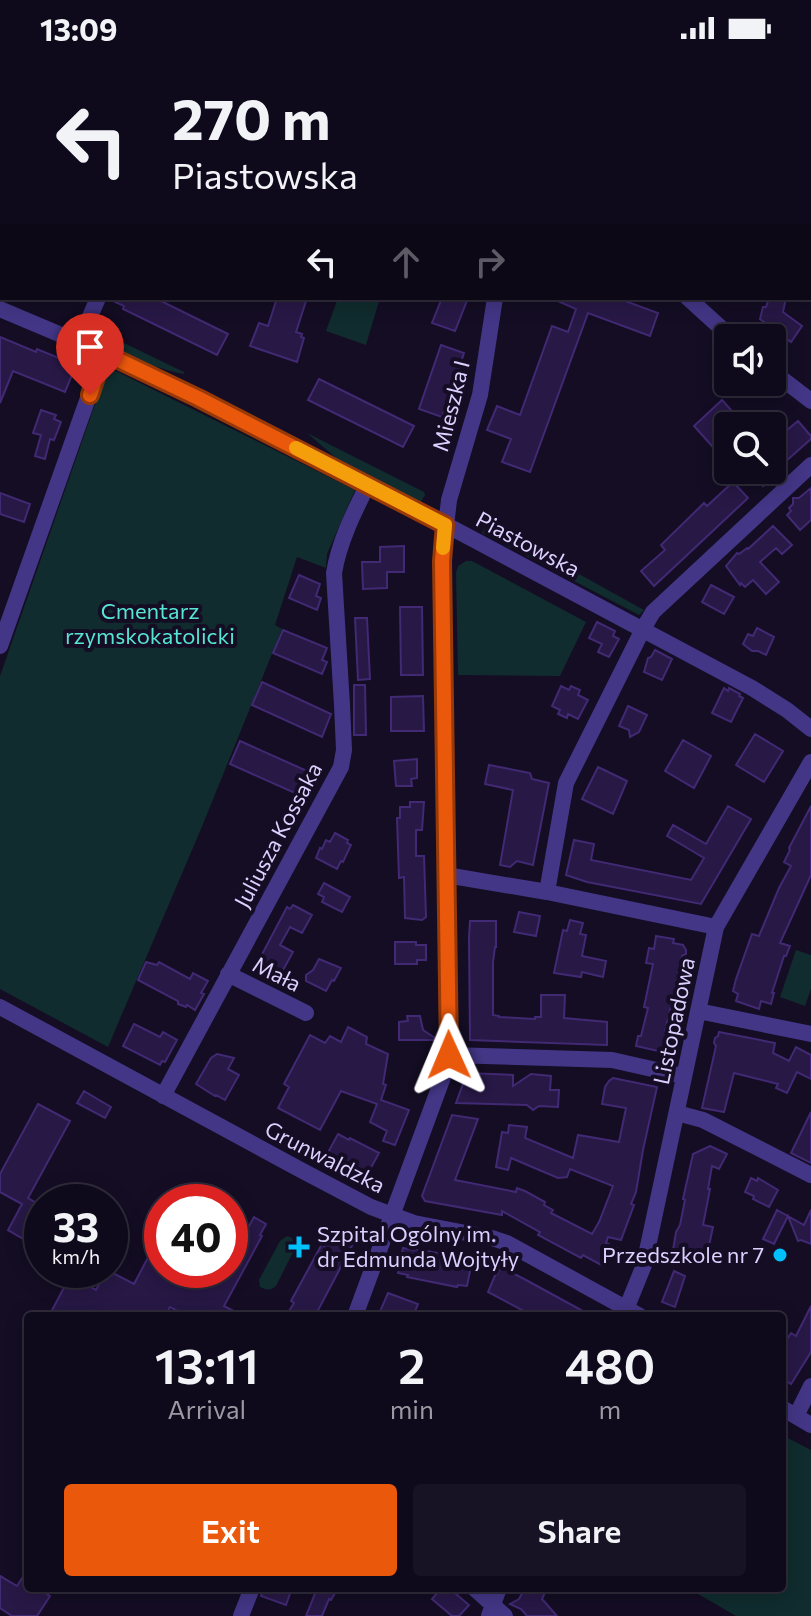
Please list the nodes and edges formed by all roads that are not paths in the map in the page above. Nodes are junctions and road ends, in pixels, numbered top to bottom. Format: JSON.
{"nodes":[{"id":1,"x":97,"y":300,"type":"edge"},
{"id":2,"x":495,"y":300,"type":"edge"},
{"id":3,"x":690,"y":300,"type":"edge"},
{"id":4,"x":0,"y":309,"type":"edge"},
{"id":5,"x":717,"y":324,"type":"edge"},
{"id":6,"x":79,"y":342,"type":"junction"},
{"id":7,"x":104,"y":353,"type":"junction"},
{"id":8,"x":786,"y":382,"type":"edge"},
{"id":9,"x":811,"y":401,"type":"edge"},
{"id":10,"x":811,"y":465,"type":"edge"},
{"id":11,"x":368,"y":484,"type":"junction"},
{"id":12,"x":445,"y":525,"type":"junction"},
{"id":13,"x":643,"y":629,"type":"junction"},
{"id":14,"x":0,"y":646,"type":"edge"},
{"id":15,"x":811,"y":729,"type":"edge"},
{"id":16,"x":811,"y":762,"type":"edge"},
{"id":17,"x":446,"y":875,"type":"junction"},
{"id":18,"x":547,"y":892,"type":"junction"},
{"id":19,"x":716,"y":927,"type":"junction"},
{"id":20,"x":228,"y":974,"type":"junction"},
{"id":21,"x":0,"y":1007,"type":"edge"},
{"id":22,"x":698,"y":1011,"type":"junction"},
{"id":23,"x":306,"y":1013,"type":"dead end"},
{"id":24,"x":811,"y":1034,"type":"edge"},
{"id":25,"x":449,"y":1055,"type":"junction"},
{"id":26,"x":683,"y":1076,"type":"junction"},
{"id":27,"x":163,"y":1096,"type":"junction"},
{"id":28,"x":677,"y":1113,"type":"junction"},
{"id":29,"x":811,"y":1175,"type":"edge"},
{"id":30,"x":392,"y":1215,"type":"junction"},
{"id":31,"x":356,"y":1312,"type":"edge"},
{"id":32,"x":632,"y":1312,"type":"edge"},
{"id":33,"x":811,"y":1386,"type":"edge"},
{"id":34,"x":796,"y":1416,"type":"edge"},
{"id":35,"x":250,"y":1592,"type":"edge"},
{"id":36,"x":479,"y":1592,"type":"edge"},
{"id":37,"x":497,"y":1606,"type":"edge"},
{"id":38,"x":241,"y":1616,"type":"edge"}],
"edges":[{"from":1,"to":6,"type":"street"},
{"from":2,"to":12,"type":"street","name":"Mieszka I"},
{"from":3,"to":5,"type":"street"},
{"from":4,"to":6,"type":"street","name":"Piastowska"},
{"from":6,"to":7,"type":"street","name":"Piastowska"},
{"from":7,"to":11,"type":"street","name":"Piastowska"},
{"from":7,"to":14,"type":"street"},
{"from":8,"to":9,"type":"street"},
{"from":10,"to":13,"type":"street"},
{"from":11,"to":12,"type":"street","name":"Piastowska"},
{"from":11,"to":20,"type":"street","name":"Juliusza Kossaka"},
{"from":12,"to":13,"type":"street","name":"Piastowska"},
{"from":12,"to":17,"type":"street","name":"Mieszka I"},
{"from":13,"to":15,"type":"street","name":"Piastowska"},
{"from":13,"to":18,"type":"street"},
{"from":16,"to":19,"type":"street","name":"Listopadowa"},
{"from":17,"to":18,"type":"street"},
{"from":17,"to":25,"type":"street","name":"Mieszka I"},
{"from":18,"to":19,"type":"street"},
{"from":19,"to":22,"type":"street","name":"Listopadowa"},
{"from":20,"to":23,"type":"street","name":"Mała"},
{"from":20,"to":27,"type":"street","name":"Juliusza Kossaka"},
{"from":21,"to":27,"type":"street","name":"Grunwaldzka"},
{"from":22,"to":24,"type":"street"},
{"from":22,"to":26,"type":"street","name":"Listopadowa"},
{"from":25,"to":26,"type":"street"},
{"from":25,"to":30,"type":"street","name":"Mieszka I"},
{"from":26,"to":28,"type":"street","name":"Listopadowa"},
{"from":27,"to":30,"type":"street","name":"Grunwaldzka"},
{"from":28,"to":29,"type":"street"},
{"from":28,"to":32,"type":"street","name":"Listopadowa"},
{"from":30,"to":31,"type":"street","name":"Mieszka I"},
{"from":30,"to":32,"type":"street","name":"Grunwaldzka"},
{"from":33,"to":34,"type":"street"},
{"from":35,"to":38,"type":"street"},
{"from":36,"to":37,"type":"street"}]}
